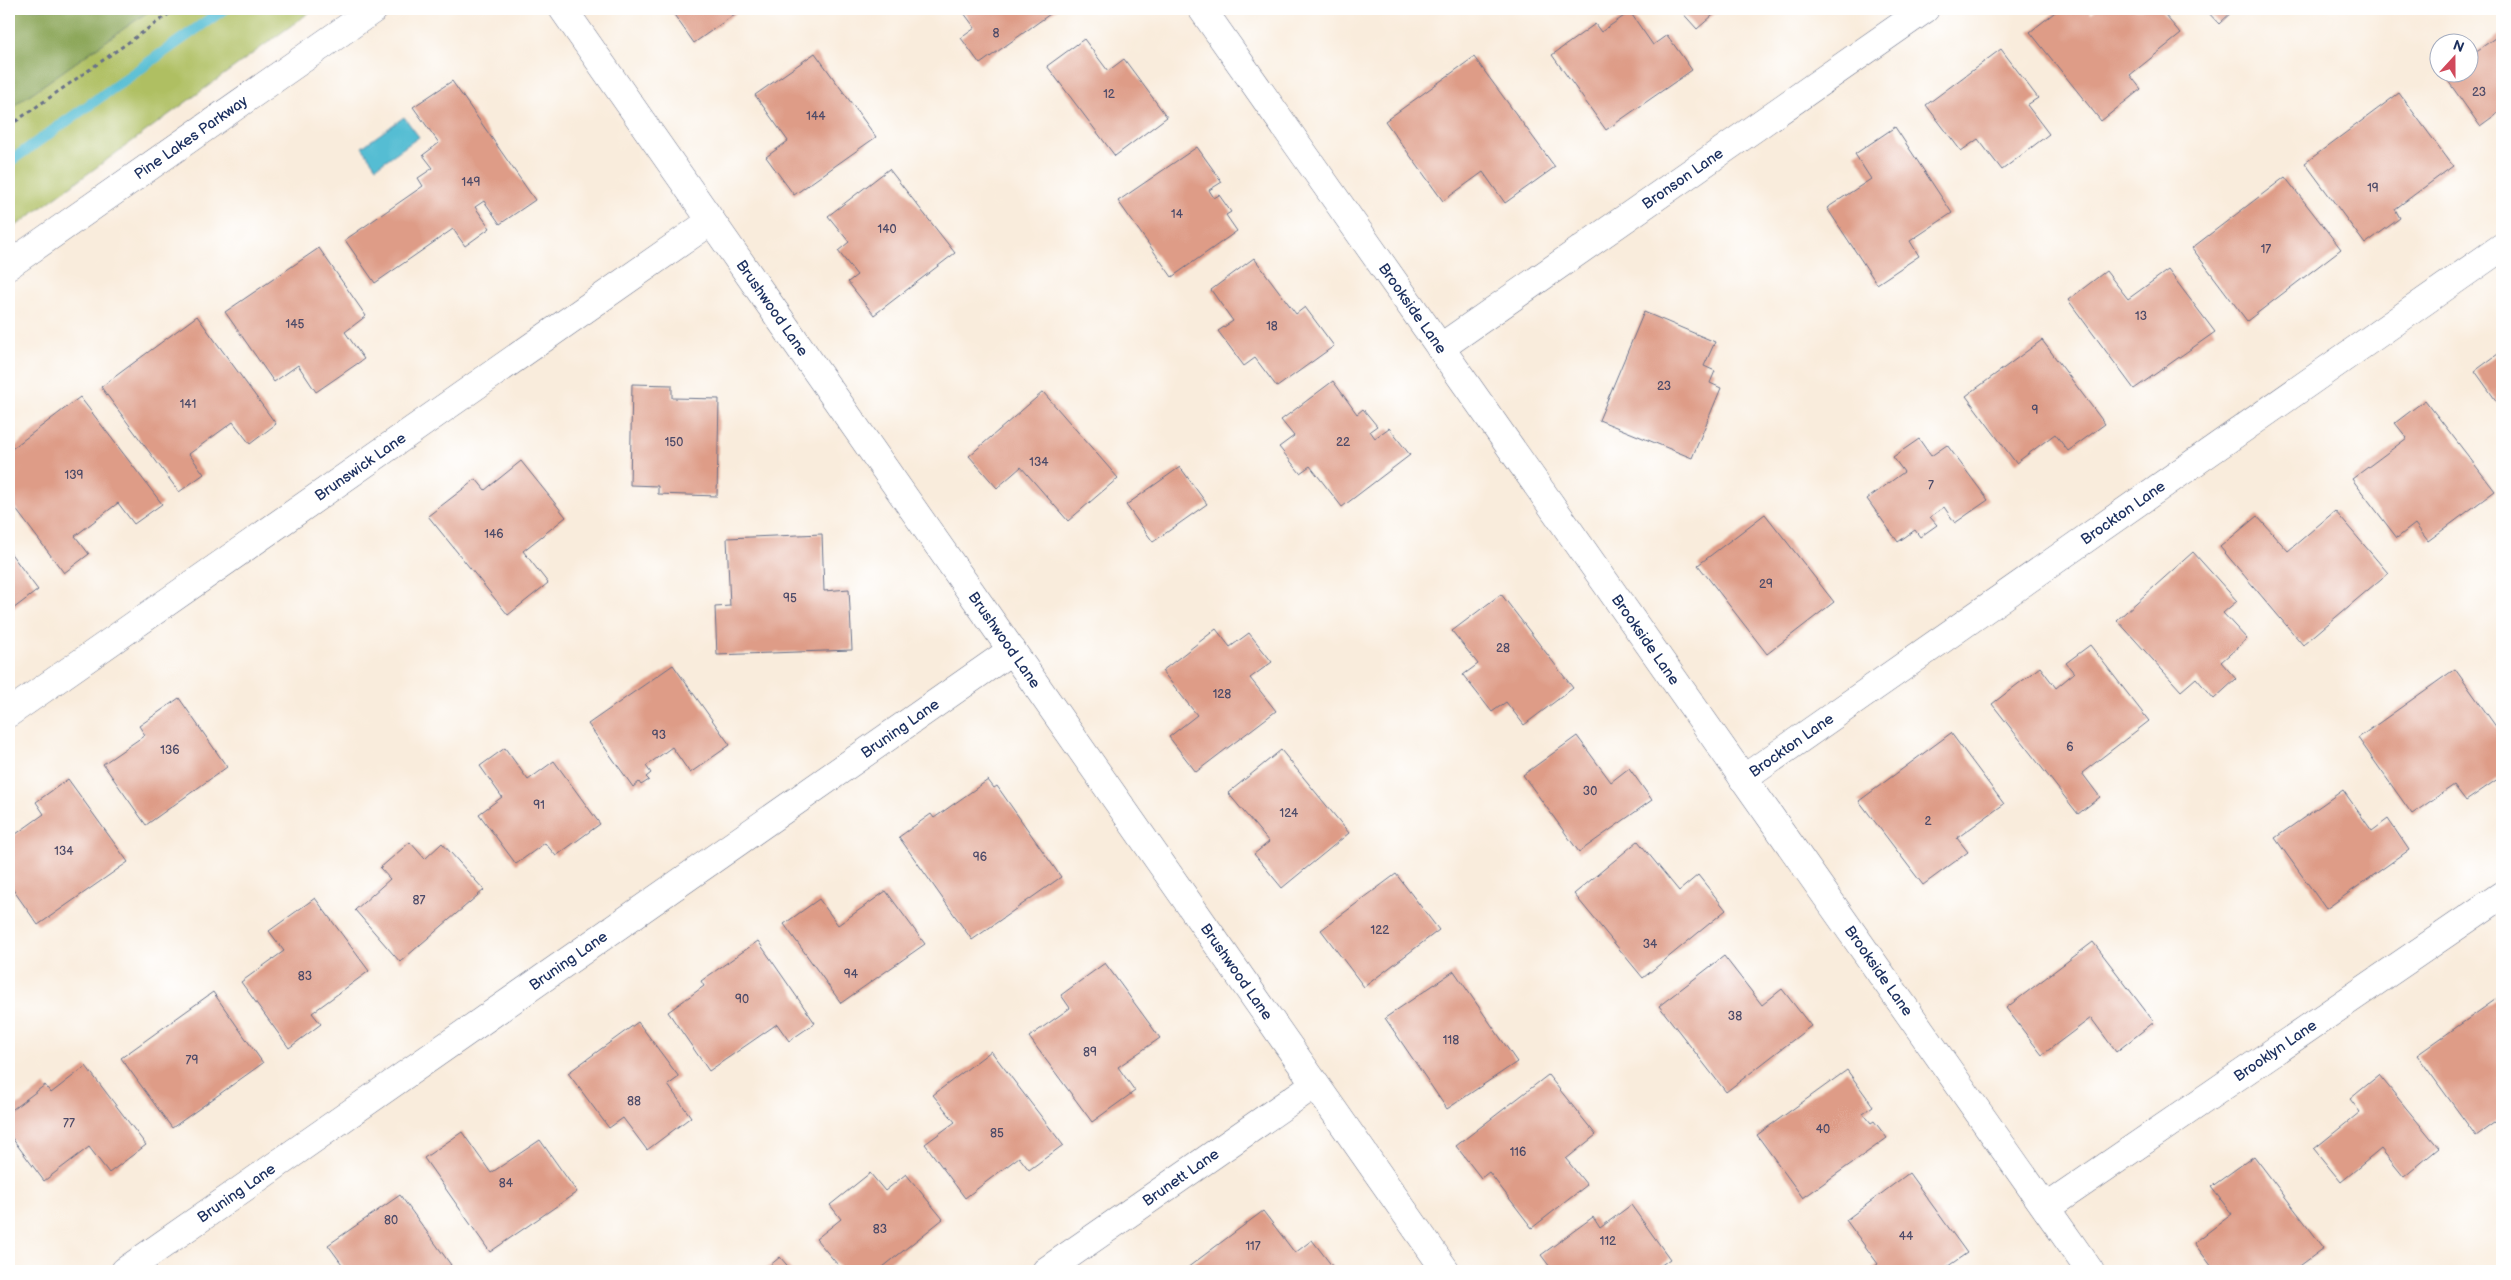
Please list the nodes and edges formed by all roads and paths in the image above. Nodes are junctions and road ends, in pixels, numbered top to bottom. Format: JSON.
{"nodes":[{"id":1,"x":176,"y":9,"type":"edge"},
{"id":2,"x":374,"y":9,"type":"edge"},
{"id":3,"x":563,"y":9,"type":"edge"},
{"id":4,"x":1202,"y":9,"type":"edge"},
{"id":5,"x":1925,"y":9,"type":"edge"},
{"id":6,"x":9,"y":126,"type":"edge"},
{"id":7,"x":711,"y":221,"type":"junction"},
{"id":8,"x":2502,"y":247,"type":"edge"},
{"id":9,"x":9,"y":265,"type":"edge"},
{"id":10,"x":1440,"y":348,"type":"junction"},
{"id":11,"x":1012,"y":650,"type":"junction"},
{"id":12,"x":9,"y":713,"type":"edge"},
{"id":13,"x":1743,"y":779,"type":"junction"},
{"id":14,"x":2502,"y":895,"type":"edge"},
{"id":15,"x":1315,"y":1084,"type":"junction"},
{"id":16,"x":2046,"y":1208,"type":"junction"},
{"id":17,"x":125,"y":1271,"type":"edge"},
{"id":18,"x":1046,"y":1271,"type":"edge"},
{"id":19,"x":1446,"y":1271,"type":"edge"},
{"id":20,"x":2090,"y":1271,"type":"edge"}],
"edges":[{"from":1,"to":6,"type":"path"},
{"from":2,"to":9,"type":"street","name":"Pine Lakes Parkway"},
{"from":3,"to":7,"type":"street","name":"Brushwood Lane"},
{"from":4,"to":10,"type":"street","name":"Brookside Lane"},
{"from":5,"to":10,"type":"street","name":"Bronson Lane"},
{"from":7,"to":11,"type":"street","name":"Brushwood Lane"},
{"from":7,"to":12,"type":"street","name":"Brunswick Lane"},
{"from":8,"to":13,"type":"street","name":"Brockton Lane"},
{"from":10,"to":13,"type":"street","name":"Brookside Lane"},
{"from":11,"to":15,"type":"street","name":"Brushwood Lane"},
{"from":11,"to":17,"type":"street","name":"Bruning Lane"},
{"from":13,"to":16,"type":"street","name":"Brookside Lane"},
{"from":14,"to":16,"type":"street","name":"Brooklyn Lane"},
{"from":15,"to":18,"type":"street","name":"Brunett Lane"},
{"from":15,"to":19,"type":"street","name":"Brushwood Lane"},
{"from":16,"to":20,"type":"street","name":"Brookside Lane"}]}
